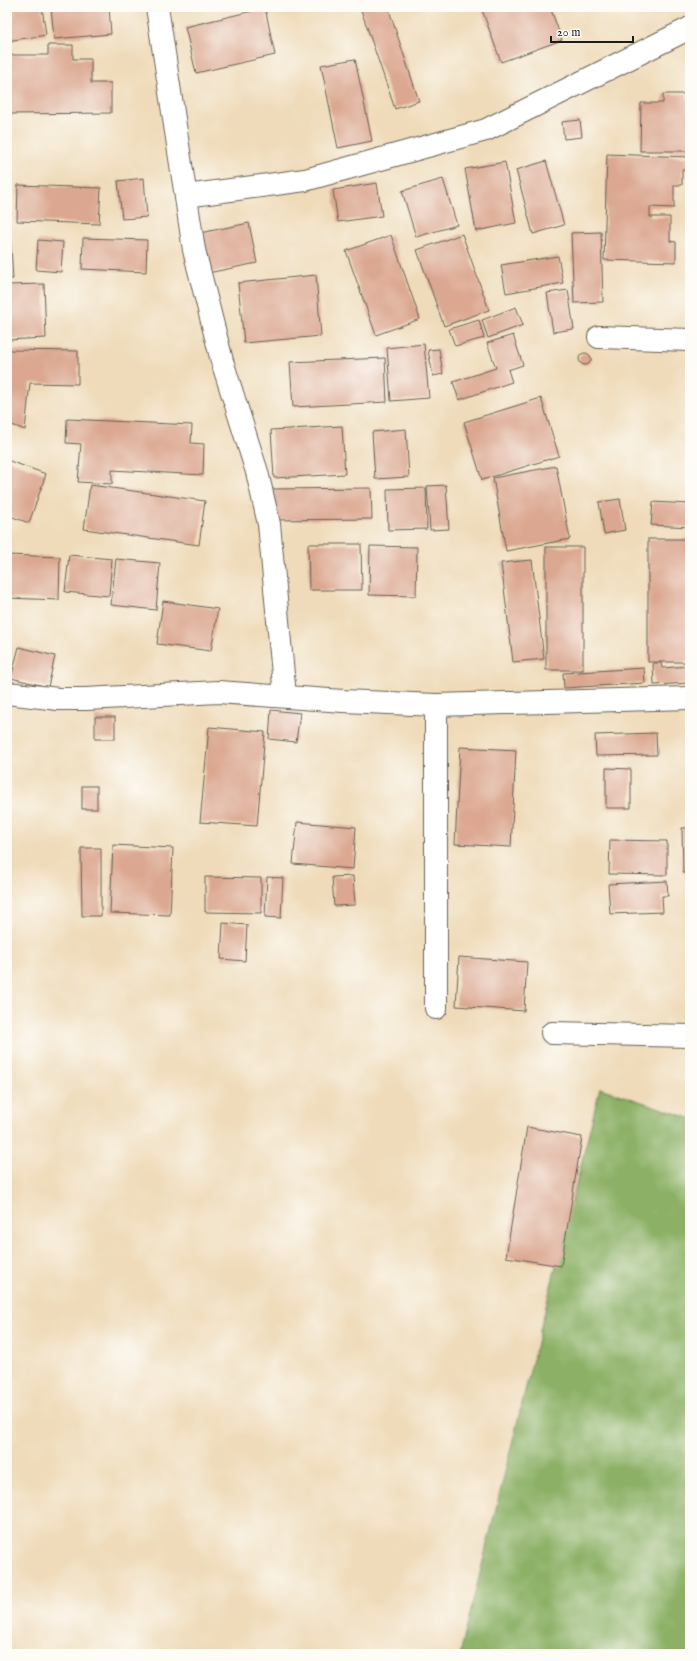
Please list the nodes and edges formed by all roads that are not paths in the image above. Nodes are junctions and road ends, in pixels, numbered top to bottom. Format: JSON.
{"nodes":[{"id":1,"x":157,"y":7,"type":"edge"},
{"id":2,"x":690,"y":28,"type":"edge"},
{"id":3,"x":186,"y":196,"type":"junction"},
{"id":4,"x":599,"y":337,"type":"dead end"},
{"id":5,"x":690,"y":340,"type":"edge"},
{"id":6,"x":7,"y":693,"type":"edge"},
{"id":7,"x":285,"y":696,"type":"junction"},
{"id":8,"x":690,"y":698,"type":"edge"},
{"id":9,"x":436,"y":705,"type":"junction"},
{"id":10,"x":436,"y":1008,"type":"dead end"},
{"id":11,"x":552,"y":1033,"type":"dead end"},
{"id":12,"x":690,"y":1036,"type":"edge"}],
"edges":[{"from":1,"to":3,"type":"street"},
{"from":2,"to":3,"type":"street"},
{"from":3,"to":7,"type":"street"},
{"from":4,"to":5,"type":"street"},
{"from":6,"to":7,"type":"street"},
{"from":7,"to":9,"type":"street"},
{"from":8,"to":9,"type":"street"},
{"from":9,"to":10,"type":"street"},
{"from":11,"to":12,"type":"street"}]}
